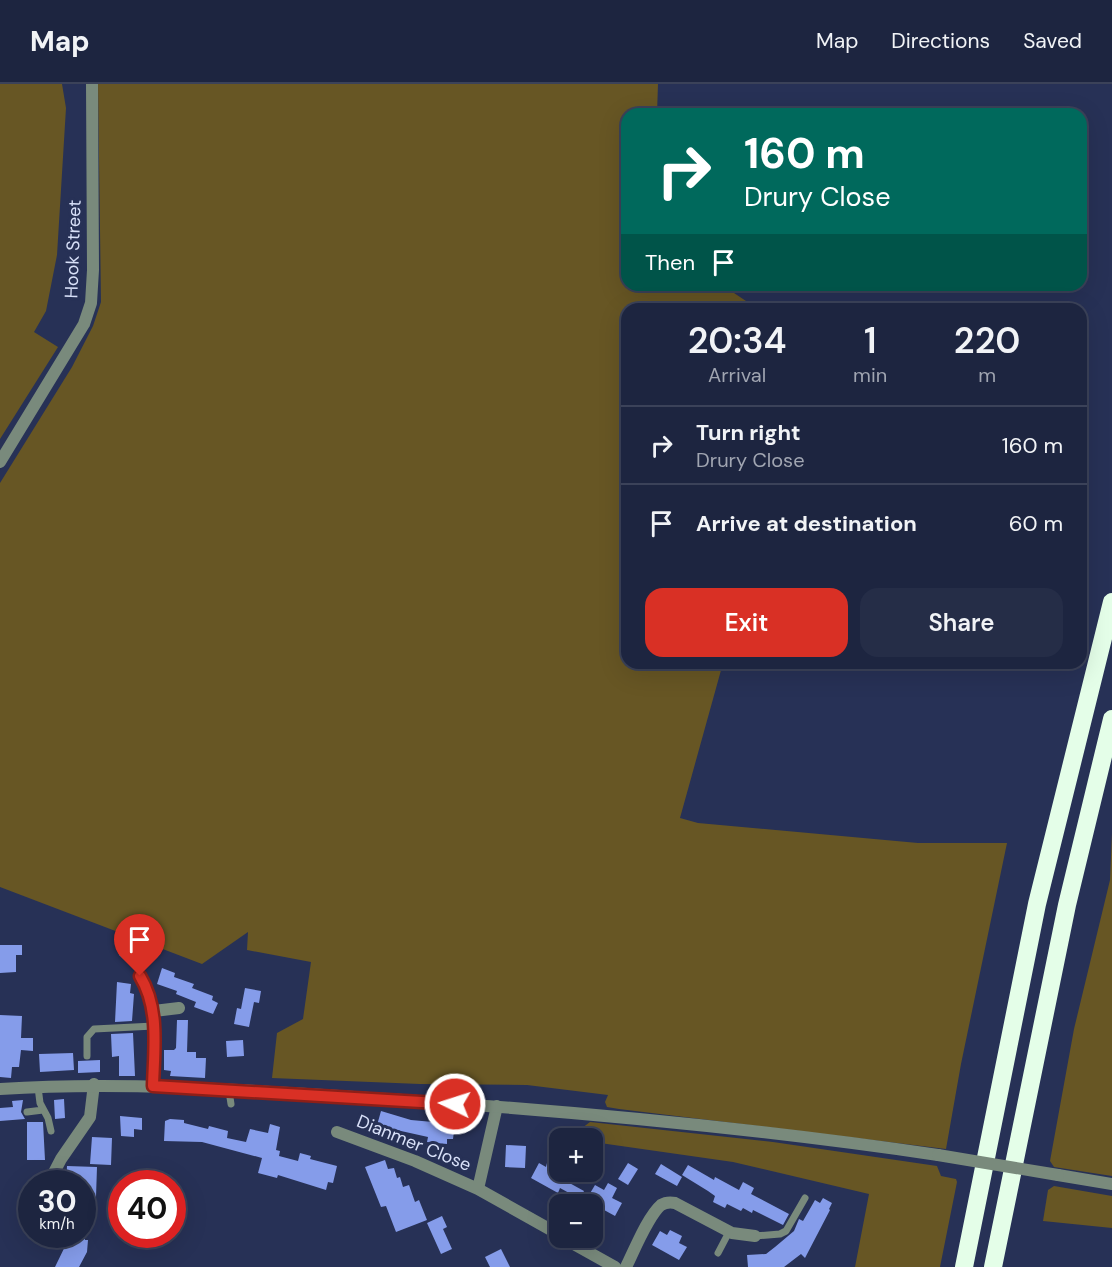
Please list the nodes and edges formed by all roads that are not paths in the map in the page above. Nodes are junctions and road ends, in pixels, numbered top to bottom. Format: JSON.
{"nodes":[{"id":1,"x":92,"y":84,"type":"edge"},
{"id":2,"x":0,"y":462,"type":"edge"},
{"id":3,"x":1112,"y":602,"type":"edge"},
{"id":4,"x":1112,"y":719,"type":"edge"},
{"id":5,"x":140,"y":976,"type":"dead end"},
{"id":6,"x":179,"y":1008,"type":"dead end"},
{"id":7,"x":154,"y":1011,"type":"junction"},
{"id":8,"x":154,"y":1026,"type":"junction"},
{"id":9,"x":87,"y":1056,"type":"dead end"},
{"id":10,"x":94,"y":1084,"type":"junction"},
{"id":11,"x":153,"y":1086,"type":"junction"},
{"id":12,"x":38,"y":1087,"type":"junction"},
{"id":13,"x":0,"y":1089,"type":"edge"},
{"id":14,"x":230,"y":1091,"type":"junction"},
{"id":15,"x":231,"y":1104,"type":"dead end"},
{"id":16,"x":497,"y":1106,"type":"junction"},
{"id":17,"x":43,"y":1110,"type":"junction"},
{"id":18,"x":27,"y":1112,"type":"dead end"},
{"id":19,"x":51,"y":1131,"type":"dead end"},
{"id":20,"x":337,"y":1132,"type":"dead end"},
{"id":21,"x":55,"y":1170,"type":"edge"},
{"id":22,"x":1112,"y":1184,"type":"edge"},
{"id":23,"x":478,"y":1189,"type":"junction"},
{"id":24,"x":805,"y":1198,"type":"dead end"},
{"id":25,"x":549,"y":1229,"type":"edge"},
{"id":26,"x":729,"y":1232,"type":"junction"},
{"id":27,"x":755,"y":1236,"type":"joint"},
{"id":28,"x":582,"y":1248,"type":"edge"},
{"id":29,"x":718,"y":1254,"type":"dead end"},
{"id":30,"x":615,"y":1267,"type":"edge"},
{"id":31,"x":626,"y":1267,"type":"edge"},
{"id":32,"x":964,"y":1267,"type":"edge"},
{"id":33,"x":993,"y":1267,"type":"edge"}],
"edges":[{"from":1,"to":2,"type":"street","name":"Hook Street"},
{"from":3,"to":32,"type":"highway"},
{"from":4,"to":33,"type":"highway"},
{"from":5,"to":7,"type":"street"},
{"from":6,"to":7,"type":"street"},
{"from":7,"to":8,"type":"street"},
{"from":8,"to":9,"type":"lane"},
{"from":8,"to":11,"type":"street"},
{"from":10,"to":11,"type":"street"},
{"from":10,"to":12,"type":"street"},
{"from":10,"to":21,"type":"street"},
{"from":11,"to":14,"type":"street"},
{"from":12,"to":13,"type":"street"},
{"from":12,"to":17,"type":"lane"},
{"from":14,"to":15,"type":"lane"},
{"from":14,"to":16,"type":"street"},
{"from":16,"to":22,"type":"street","bridge":true},
{"from":16,"to":23,"type":"street","name":"Dianmer Close"},
{"from":17,"to":18,"type":"lane"},
{"from":17,"to":19,"type":"lane"},
{"from":20,"to":23,"type":"street","name":"Dianmer Close"},
{"from":23,"to":25,"type":"street","name":"Dianmer Close"},
{"from":24,"to":27,"type":"lane"},
{"from":26,"to":27,"type":"street"},
{"from":26,"to":29,"type":"lane"},
{"from":26,"to":31,"type":"street"},
{"from":28,"to":30,"type":"street","name":"Dianmer Close"}]}
